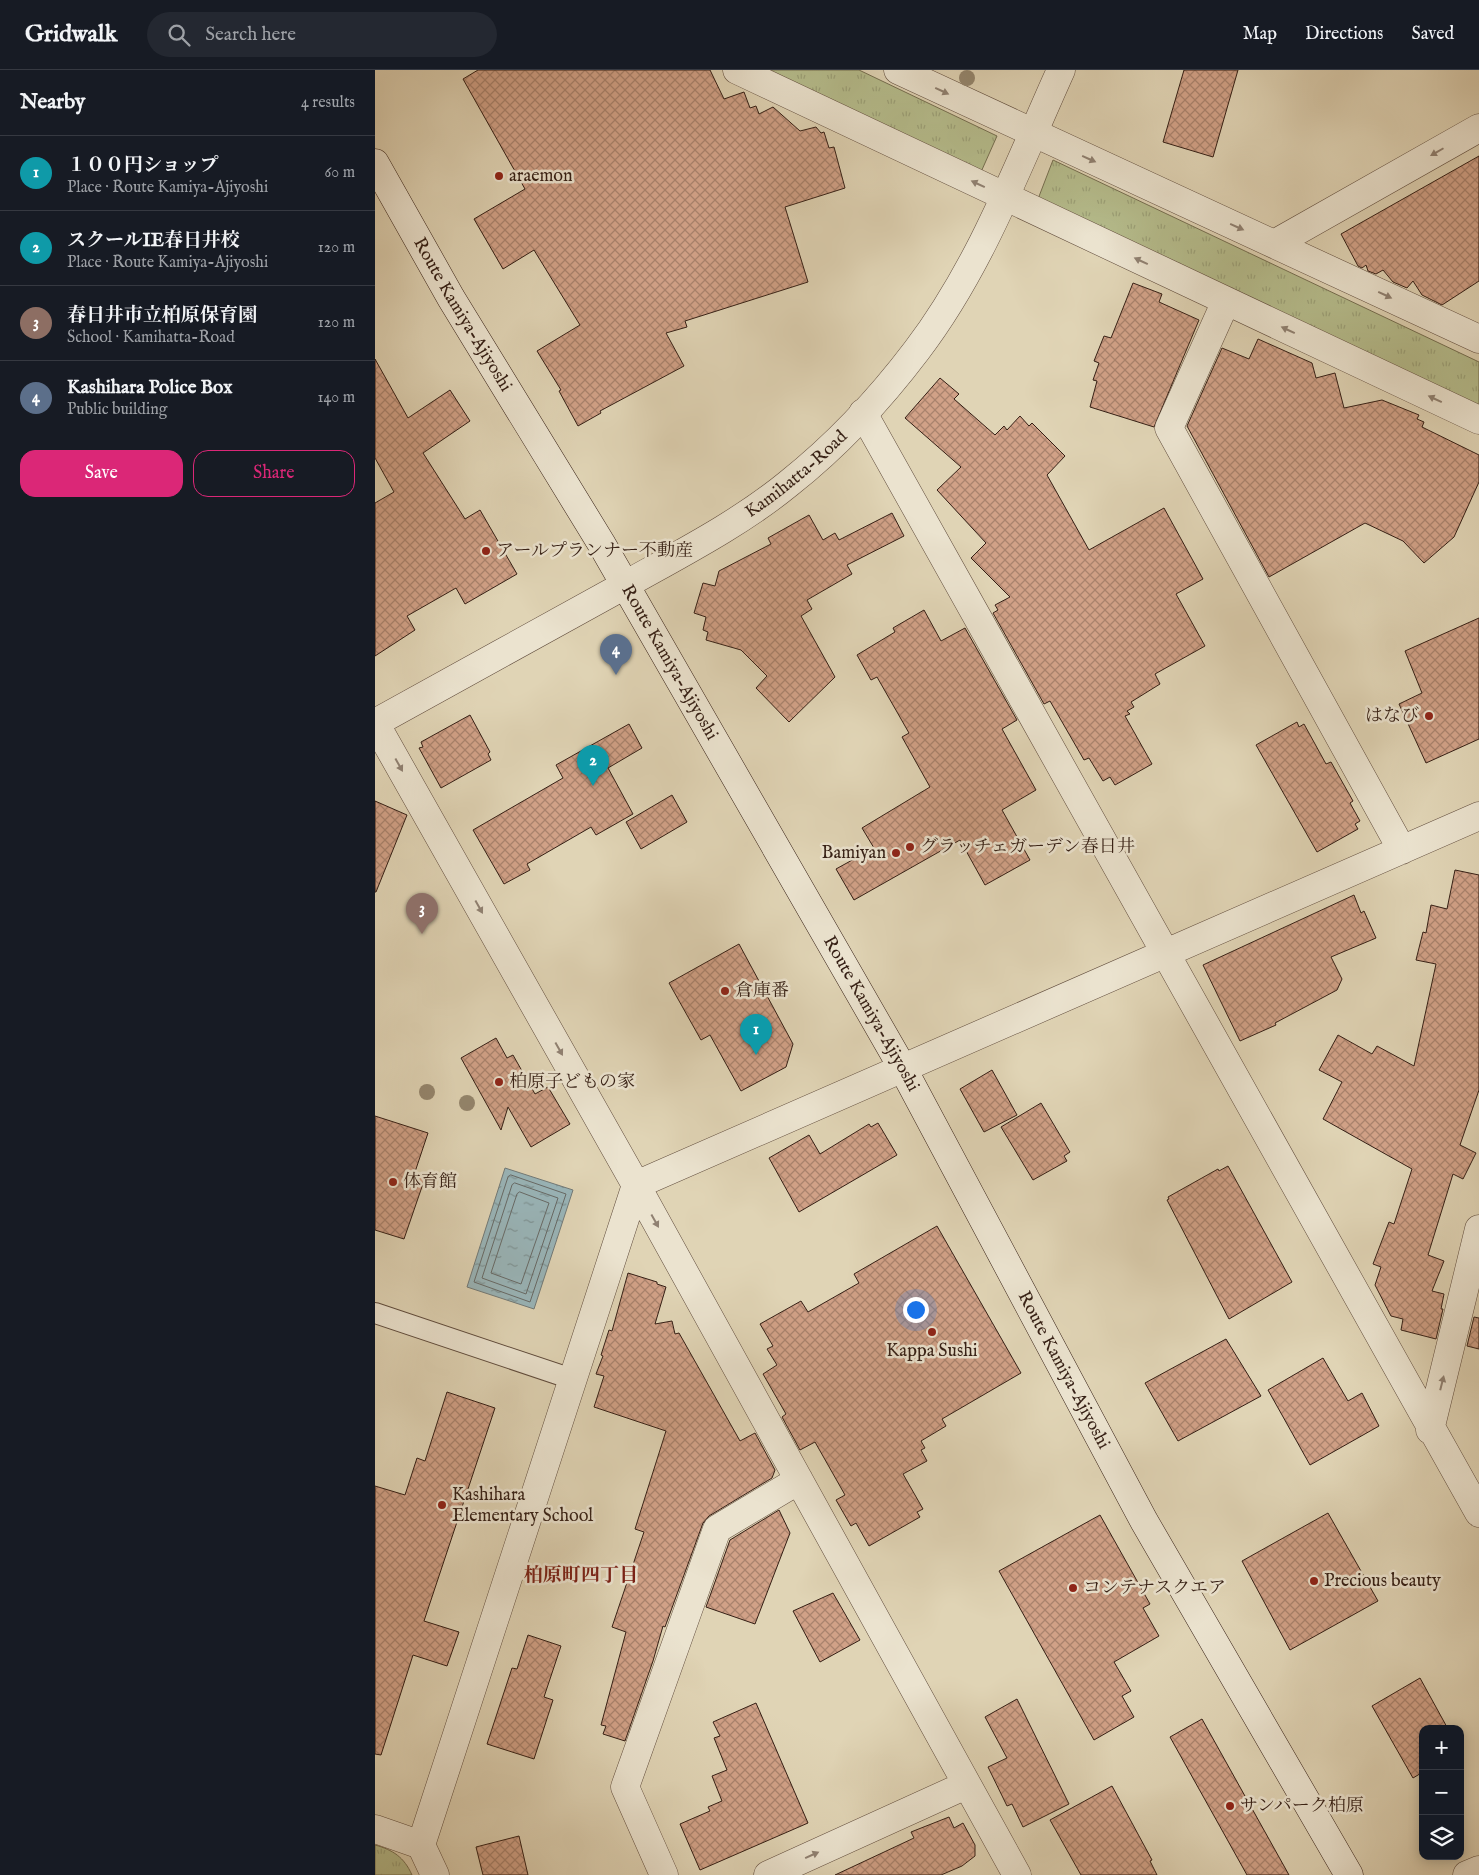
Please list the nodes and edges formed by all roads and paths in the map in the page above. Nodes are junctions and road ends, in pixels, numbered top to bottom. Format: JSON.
{"nodes":[{"id":1,"x":737,"y":70,"type":"edge"},
{"id":2,"x":898,"y":70,"type":"edge"},
{"id":3,"x":1061,"y":70,"type":"edge"},
{"id":4,"x":1479,"y":128,"type":"edge"},
{"id":5,"x":1032,"y":134,"type":"junction"},
{"id":6,"x":375,"y":162,"type":"edge"},
{"id":7,"x":1006,"y":198,"type":"junction"},
{"id":8,"x":1274,"y":244,"type":"junction"},
{"id":9,"x":1226,"y":301,"type":"junction"},
{"id":10,"x":1479,"y":339,"type":"edge"},
{"id":11,"x":863,"y":413,"type":"junction"},
{"id":12,"x":1479,"y":420,"type":"edge"},
{"id":13,"x":625,"y":585,"type":"junction"},
{"id":14,"x":375,"y":723,"type":"edge"},
{"id":15,"x":1479,"y":816,"type":"edge"},
{"id":16,"x":1402,"y":850,"type":"junction"},
{"id":17,"x":1166,"y":952,"type":"junction"},
{"id":18,"x":902,"y":1067,"type":"junction"},
{"id":19,"x":635,"y":1185,"type":"junction"},
{"id":20,"x":1479,"y":1229,"type":"edge"},
{"id":21,"x":375,"y":1313,"type":"edge"},
{"id":22,"x":572,"y":1379,"type":"junction"},
{"id":23,"x":1431,"y":1430,"type":"junction"},
{"id":24,"x":799,"y":1480,"type":"junction"},
{"id":25,"x":1479,"y":1513,"type":"edge"},
{"id":26,"x":966,"y":1785,"type":"junction"},
{"id":27,"x":375,"y":1830,"type":"edge"},
{"id":28,"x":421,"y":1845,"type":"junction"},
{"id":29,"x":1479,"y":1870,"type":"edge"},
{"id":30,"x":435,"y":1875,"type":"edge"},
{"id":31,"x":664,"y":1875,"type":"edge"},
{"id":32,"x":767,"y":1875,"type":"edge"},
{"id":33,"x":1017,"y":1875,"type":"edge"},
{"id":34,"x":1349,"y":1875,"type":"edge"},
{"id":35,"x":1467,"y":1875,"type":"edge"}],
"edges":[{"from":7,"to":1,"type":"street","one_way":true},
{"from":2,"to":5,"type":"street","one_way":true},
{"from":3,"to":5,"type":"street","name":"Kamihatta-Road"},
{"from":4,"to":8,"type":"street","one_way":true},
{"from":5,"to":7,"type":"street","name":"Kamihatta-Road"},
{"from":5,"to":8,"type":"street","one_way":true},
{"from":6,"to":13,"type":"street","name":"Route Kamiya-Ajiyoshi"},
{"from":9,"to":7,"type":"street","one_way":true},
{"from":7,"to":11,"type":"street","name":"Kamihatta-Road"},
{"from":8,"to":10,"type":"street","one_way":true},
{"from":12,"to":9,"type":"street","one_way":true},
{"from":9,"to":16,"type":"street"},
{"from":11,"to":13,"type":"street","name":"Kamihatta-Road"},
{"from":11,"to":17,"type":"street"},
{"from":13,"to":14,"type":"street","name":"Kamihatta-Road"},
{"from":13,"to":18,"type":"street","name":"Route Kamiya-Ajiyoshi"},
{"from":14,"to":19,"type":"street","one_way":true},
{"from":15,"to":16,"type":"street"},
{"from":16,"to":17,"type":"street"},
{"from":17,"to":18,"type":"street"},
{"from":17,"to":23,"type":"street"},
{"from":18,"to":19,"type":"street"},
{"from":18,"to":34,"type":"street","name":"Route Kamiya-Ajiyoshi"},
{"from":19,"to":22,"type":"street"},
{"from":19,"to":24,"type":"street","one_way":true},
{"from":23,"to":20,"type":"street","one_way":true},
{"from":21,"to":22,"type":"lane"},
{"from":22,"to":28,"type":"street"},
{"from":23,"to":25,"type":"street"},
{"from":24,"to":26,"type":"street"},
{"from":24,"to":31,"type":"street"},
{"from":32,"to":26,"type":"street","one_way":true},
{"from":26,"to":33,"type":"street"},
{"from":27,"to":28,"type":"street"},
{"from":28,"to":30,"type":"street"},
{"from":29,"to":35,"type":"street"}]}
